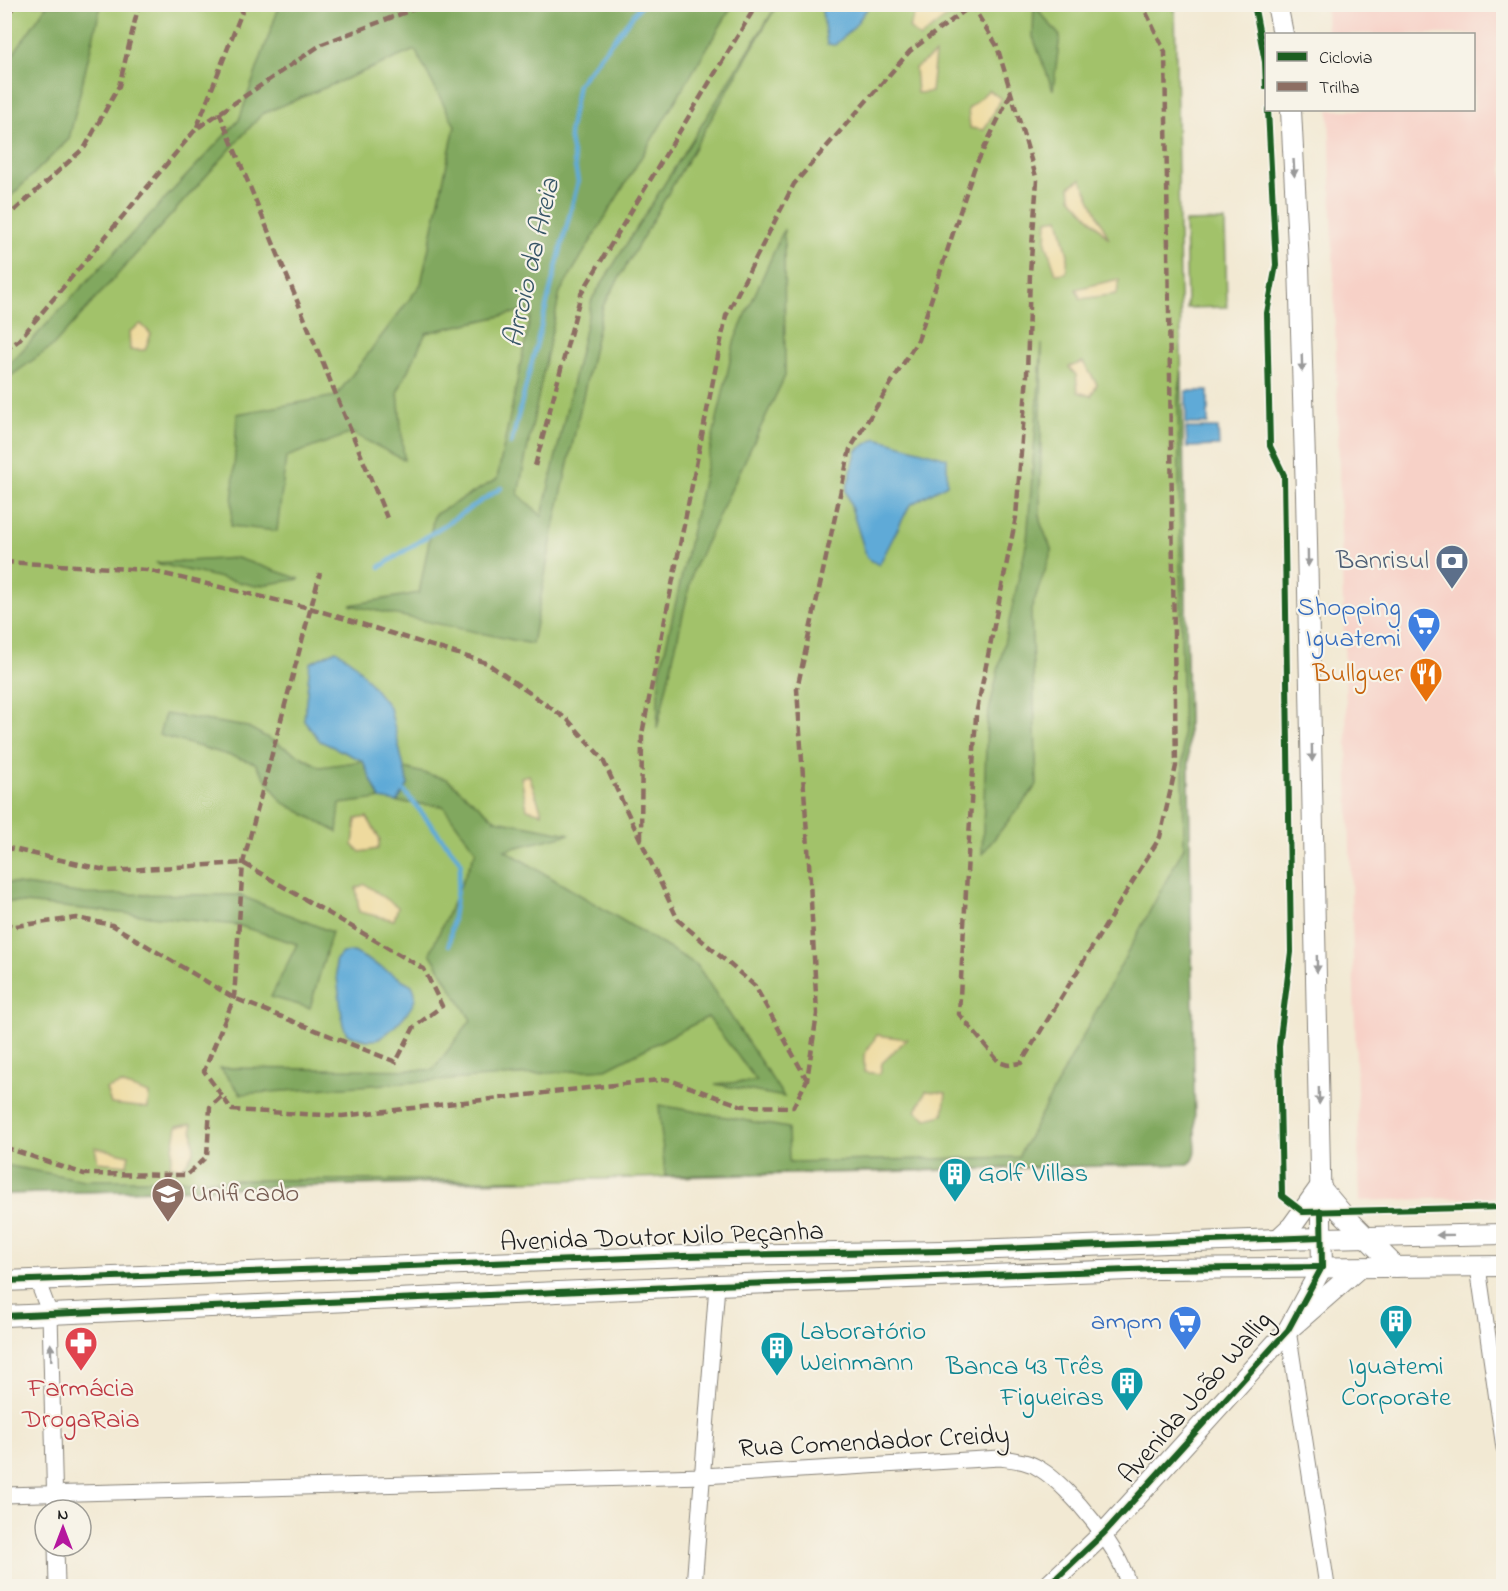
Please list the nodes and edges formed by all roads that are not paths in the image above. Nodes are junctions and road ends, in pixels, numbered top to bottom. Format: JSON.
{"nodes":[{"id":1,"x":1291,"y":111,"type":"edge"},
{"id":2,"x":1320,"y":1187,"type":"junction"},
{"id":3,"x":1503,"y":1234,"type":"edge"},
{"id":4,"x":1366,"y":1236,"type":"junction"},
{"id":5,"x":1321,"y":1237,"type":"junction"},
{"id":6,"x":1278,"y":1239,"type":"junction"},
{"id":7,"x":758,"y":1256,"type":"junction"},
{"id":8,"x":1478,"y":1266,"type":"junction"},
{"id":9,"x":1503,"y":1266,"type":"edge"},
{"id":10,"x":1298,"y":1267,"type":"junction"},
{"id":11,"x":1322,"y":1267,"type":"junction"},
{"id":12,"x":1396,"y":1267,"type":"junction"},
{"id":13,"x":1359,"y":1268,"type":"junction"},
{"id":14,"x":37,"y":1280,"type":"junction"},
{"id":15,"x":4,"y":1281,"type":"edge"},
{"id":16,"x":717,"y":1285,"type":"junction"},
{"id":17,"x":1299,"y":1308,"type":"junction"},
{"id":18,"x":50,"y":1314,"type":"junction"},
{"id":19,"x":4,"y":1316,"type":"edge"},
{"id":20,"x":1288,"y":1330,"type":"junction"},
{"id":21,"x":1503,"y":1448,"type":"edge"},
{"id":22,"x":703,"y":1476,"type":"junction"},
{"id":23,"x":4,"y":1495,"type":"edge"},
{"id":24,"x":55,"y":1498,"type":"edge"},
{"id":25,"x":33,"y":1499,"type":"edge"},
{"id":26,"x":93,"y":1500,"type":"edge"},
{"id":27,"x":1104,"y":1533,"type":"junction"},
{"id":28,"x":56,"y":1558,"type":"edge"},
{"id":29,"x":57,"y":1587,"type":"edge"},
{"id":30,"x":694,"y":1587,"type":"edge"},
{"id":31,"x":1048,"y":1587,"type":"edge"},
{"id":32,"x":1128,"y":1587,"type":"edge"},
{"id":33,"x":1328,"y":1587,"type":"edge"}],
"edges":[{"from":1,"to":2,"type":"main road","one_way":true},
{"from":2,"to":4,"type":"main road"},
{"from":2,"to":5,"type":"main road"},
{"from":2,"to":6,"type":"main road"},
{"from":3,"to":4,"type":"main road","name":"Avenida Doutor Nilo Peçanha","one_way":true},
{"from":4,"to":5,"type":"main road","name":"Avenida Doutor Nilo Peçanha"},
{"from":4,"to":12,"type":"main road"},
{"from":5,"to":6,"type":"main road","name":"Avenida Doutor Nilo Peçanha"},
{"from":5,"to":11,"type":"main road"},
{"from":6,"to":7,"type":"main road","name":"Avenida Doutor Nilo Peçanha"},
{"from":7,"to":14,"type":"main road","name":"Avenida Doutor Nilo Peçanha"},
{"from":7,"to":16,"type":"main road"},
{"from":8,"to":9,"type":"main road","name":"Avenida Doutor Nilo Peçanha"},
{"from":8,"to":12,"type":"main road","name":"Avenida Doutor Nilo Peçanha"},
{"from":8,"to":21,"type":"street"},
{"from":10,"to":11,"type":"main road","name":"Avenida Doutor Nilo Peçanha"},
{"from":10,"to":16,"type":"main road","name":"Avenida Doutor Nilo Peçanha"},
{"from":10,"to":17,"type":"main road"},
{"from":11,"to":13,"type":"main road","name":"Avenida Doutor Nilo Peçanha"},
{"from":11,"to":17,"type":"main road","name":"Avenida João Wallig"},
{"from":12,"to":13,"type":"main road","name":"Avenida Doutor Nilo Peçanha"},
{"from":13,"to":20,"type":"main road","name":"Avenida João Wallig"},
{"from":14,"to":15,"type":"main road","name":"Avenida Doutor Nilo Peçanha"},
{"from":14,"to":18,"type":"street"},
{"from":16,"to":18,"type":"main road","name":"Avenida Doutor Nilo Peçanha"},
{"from":16,"to":22,"type":"street"},
{"from":17,"to":20,"type":"main road","name":"Avenida João Wallig"},
{"from":18,"to":19,"type":"main road","name":"Avenida Doutor Nilo Peçanha"},
{"from":24,"to":18,"type":"street","one_way":true},
{"from":20,"to":27,"type":"main road","name":"Avenida João Wallig"},
{"from":20,"to":33,"type":"street"},
{"from":22,"to":26,"type":"street","name":"Rua Comendador Creidy"},
{"from":22,"to":27,"type":"street","name":"Rua Comendador Creidy"},
{"from":22,"to":30,"type":"street"},
{"from":23,"to":25,"type":"street","name":"Rua Comendador Creidy"},
{"from":27,"to":31,"type":"main road","name":"Avenida João Wallig"},
{"from":27,"to":32,"type":"street","name":"Rua Comendador Creidy"},
{"from":28,"to":29,"type":"street"}]}
